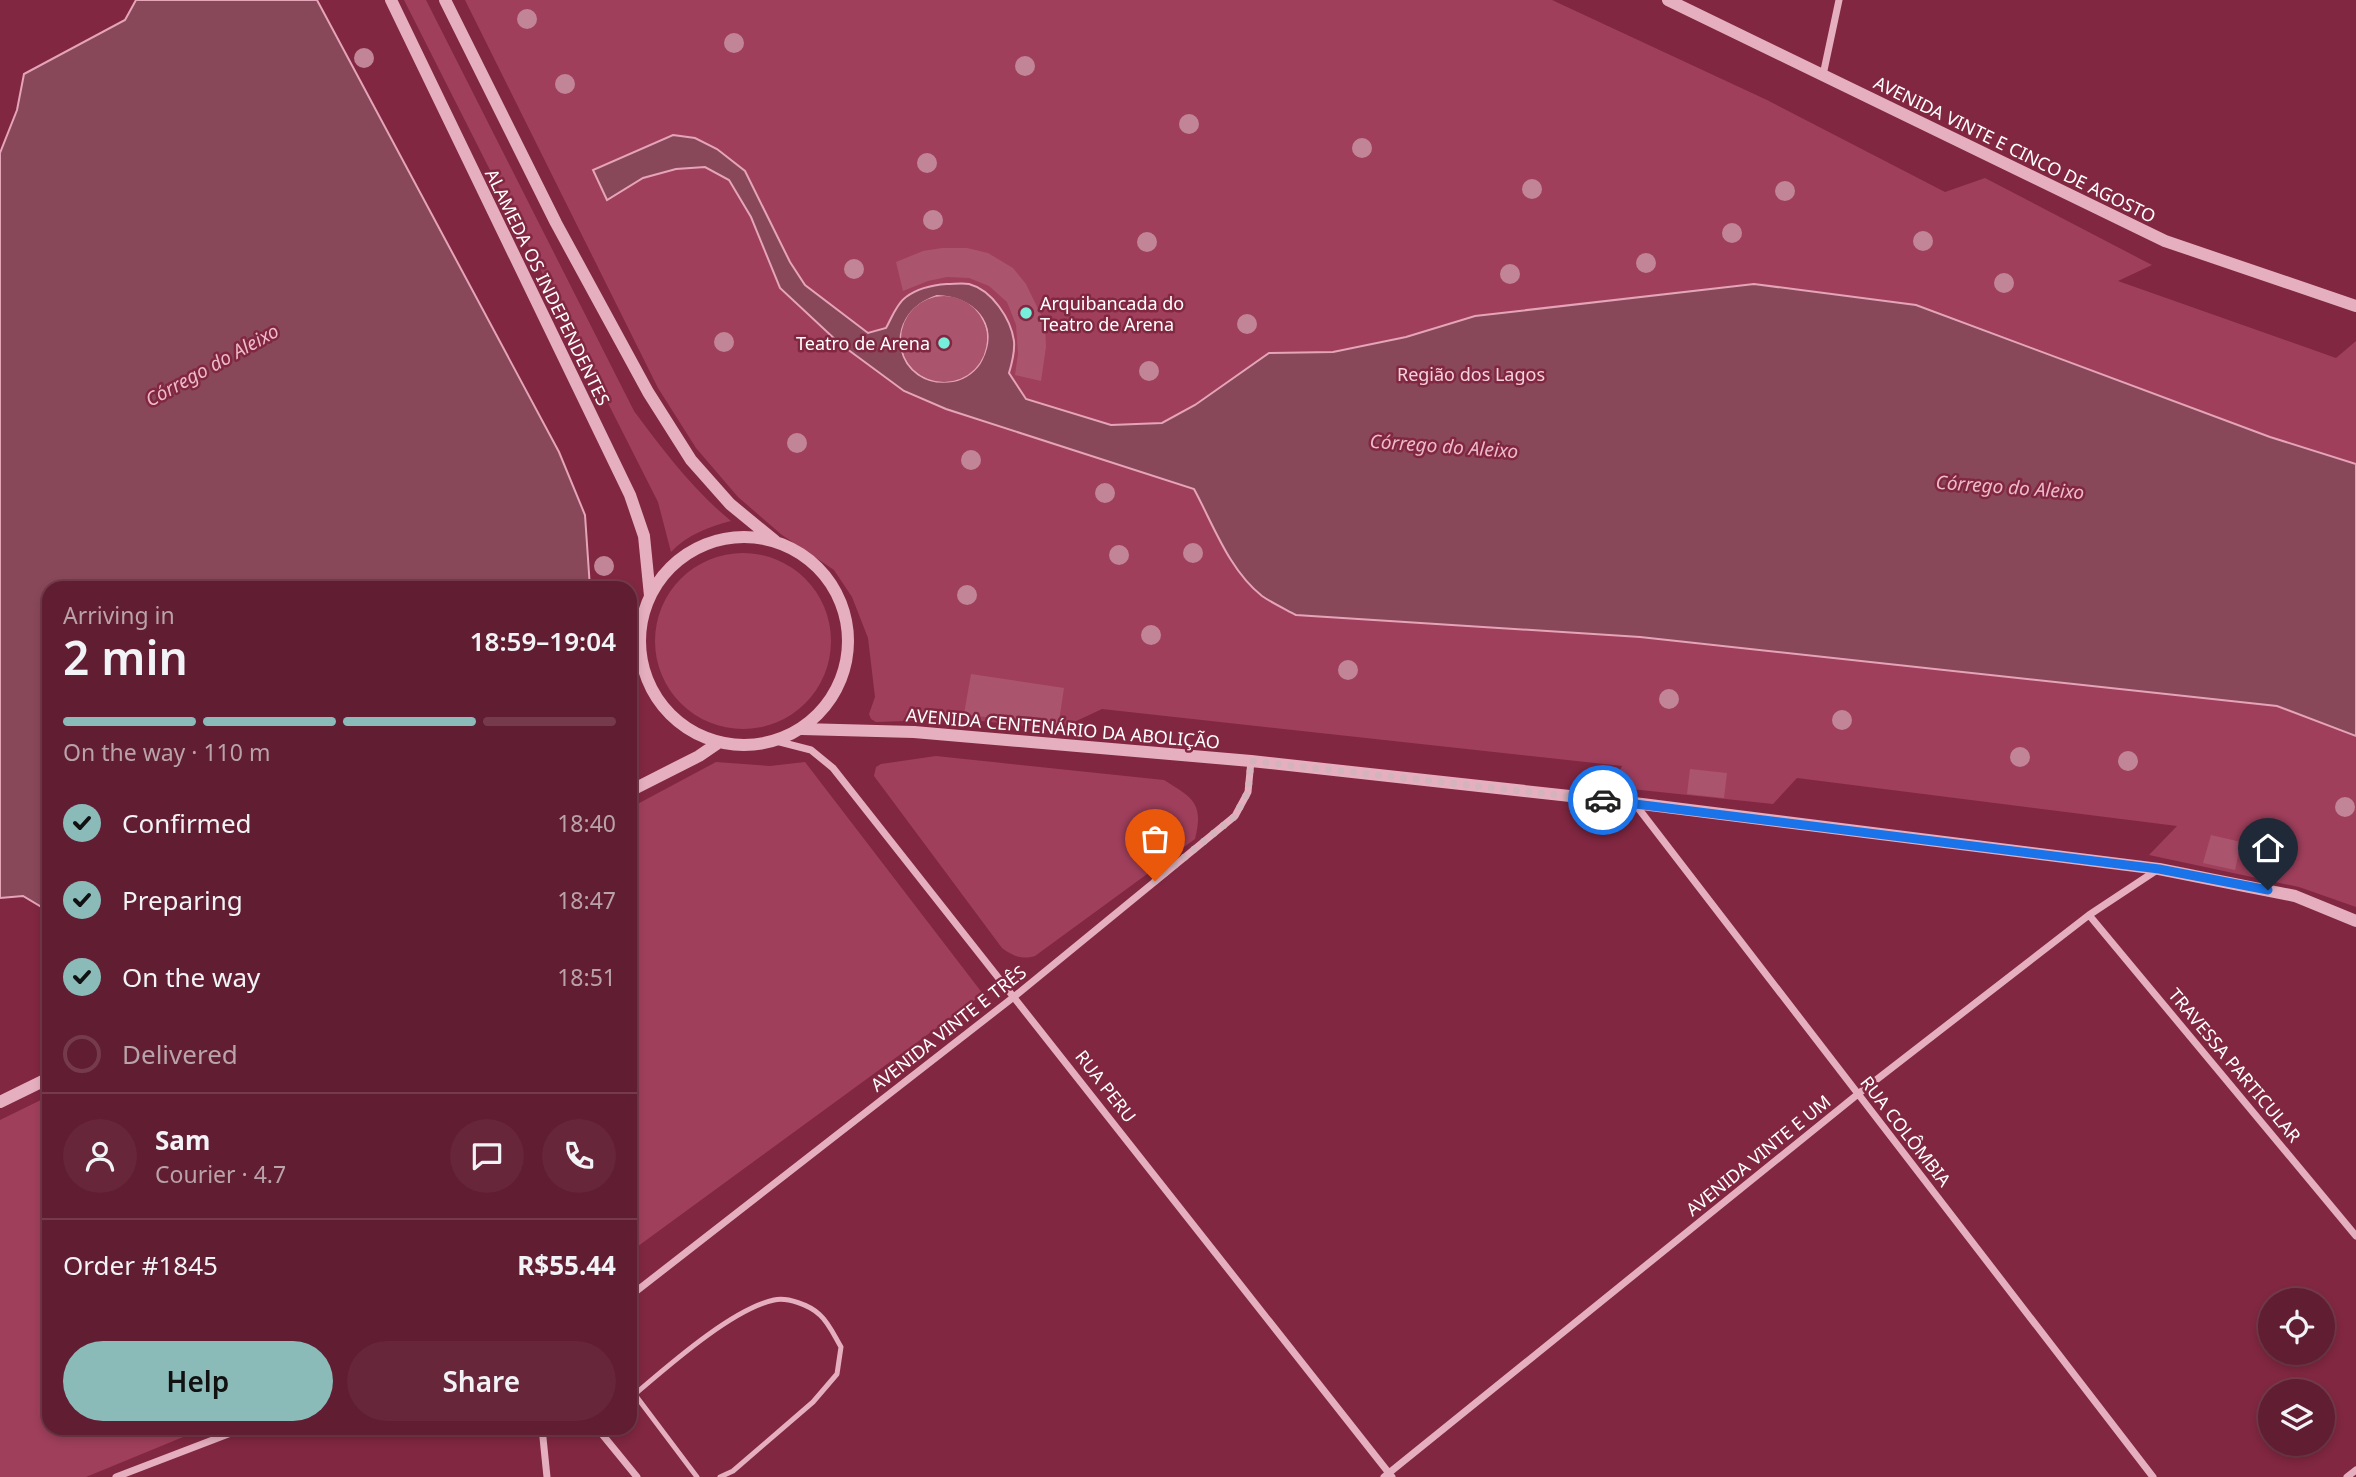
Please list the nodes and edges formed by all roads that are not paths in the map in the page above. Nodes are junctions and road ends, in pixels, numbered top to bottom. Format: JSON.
{"nodes":[{"id":1,"x":391,"y":0,"type":"edge"},
{"id":2,"x":445,"y":0,"type":"edge"},
{"id":3,"x":1668,"y":0,"type":"edge"},
{"id":4,"x":1839,"y":0,"type":"edge"},
{"id":5,"x":1822,"y":76,"type":"junction"},
{"id":6,"x":2356,"y":306,"type":"edge"},
{"id":7,"x":775,"y":541,"type":"junction"},
{"id":8,"x":650,"y":596,"type":"junction"},
{"id":9,"x":802,"y":729,"type":"junction"},
{"id":10,"x":776,"y":741,"type":"junction"},
{"id":11,"x":718,"y":743,"type":"junction"},
{"id":12,"x":1251,"y":761,"type":"junction"},
{"id":13,"x":637,"y":787,"type":"edge"},
{"id":14,"x":1634,"y":803,"type":"junction"},
{"id":15,"x":2159,"y":869,"type":"junction"},
{"id":16,"x":2089,"y":915,"type":"junction"},
{"id":17,"x":2356,"y":921,"type":"edge"},
{"id":18,"x":1015,"y":996,"type":"junction"},
{"id":19,"x":42,"y":1081,"type":"edge"},
{"id":20,"x":1858,"y":1094,"type":"junction"},
{"id":21,"x":0,"y":1102,"type":"edge"},
{"id":22,"x":2356,"y":1236,"type":"edge"},
{"id":23,"x":637,"y":1291,"type":"edge"},
{"id":24,"x":637,"y":1392,"type":"edge"},
{"id":25,"x":637,"y":1397,"type":"edge"},
{"id":26,"x":225,"y":1435,"type":"edge"},
{"id":27,"x":543,"y":1435,"type":"edge"},
{"id":28,"x":603,"y":1435,"type":"edge"},
{"id":29,"x":2356,"y":1470,"type":"edge"},
{"id":30,"x":117,"y":1476,"type":"edge"},
{"id":31,"x":1388,"y":1476,"type":"edge"},
{"id":32,"x":547,"y":1477,"type":"edge"},
{"id":33,"x":637,"y":1477,"type":"edge"},
{"id":34,"x":697,"y":1477,"type":"edge"},
{"id":35,"x":720,"y":1477,"type":"edge"},
{"id":36,"x":2154,"y":1477,"type":"edge"},
{"id":37,"x":2347,"y":1477,"type":"edge"}],
"edges":[{"from":1,"to":8,"type":"street","name":"ALAMEDA OS INDEPENDENTES"},
{"from":2,"to":7,"type":"street","name":"ALAMEDA OS INDEPENDENTES"},
{"from":3,"to":5,"type":"street","name":"AVENIDA VINTE E CINCO DE AGOSTO"},
{"from":4,"to":5,"type":"street"},
{"from":5,"to":6,"type":"street","name":"AVENIDA VINTE E CINCO DE AGOSTO"},
{"from":7,"to":8,"type":"street"},
{"from":7,"to":9,"type":"street"},
{"from":8,"to":11,"type":"street"},
{"from":9,"to":10,"type":"street"},
{"from":9,"to":12,"type":"street","name":"AVENIDA CENTENÁRIO DA ABOLIÇÃO"},
{"from":10,"to":11,"type":"street"},
{"from":10,"to":18,"type":"street","name":"RUA PERU"},
{"from":11,"to":13,"type":"street"},
{"from":12,"to":14,"type":"street","name":"AVENIDA CENTENÁRIO DA ABOLIÇÃO"},
{"from":12,"to":18,"type":"street","name":"AVENIDA VINTE E TRÊS"},
{"from":14,"to":15,"type":"street","name":"AVENIDA CENTENÁRIO DA ABOLIÇÃO"},
{"from":14,"to":20,"type":"street","name":"RUA COLÔMBIA"},
{"from":15,"to":16,"type":"street","name":"AVENIDA VINTE E UM"},
{"from":15,"to":17,"type":"street","name":"AVENIDA CENTENÁRIO DA ABOLIÇÃO"},
{"from":16,"to":20,"type":"street","name":"AVENIDA VINTE E UM"},
{"from":16,"to":22,"type":"street","name":"TRAVESSA PARTICULAR"},
{"from":18,"to":23,"type":"street","name":"AVENIDA VINTE E TRÊS"},
{"from":18,"to":31,"type":"street","name":"RUA PERU"},
{"from":19,"to":21,"type":"street"},
{"from":20,"to":31,"type":"street","name":"AVENIDA VINTE E UM"},
{"from":20,"to":36,"type":"street","name":"RUA COLÔMBIA"},
{"from":24,"to":35,"type":"lane"},
{"from":25,"to":34,"type":"lane"},
{"from":26,"to":30,"type":"street"},
{"from":27,"to":32,"type":"street"},
{"from":28,"to":33,"type":"street"},
{"from":29,"to":37,"type":"street"}]}
